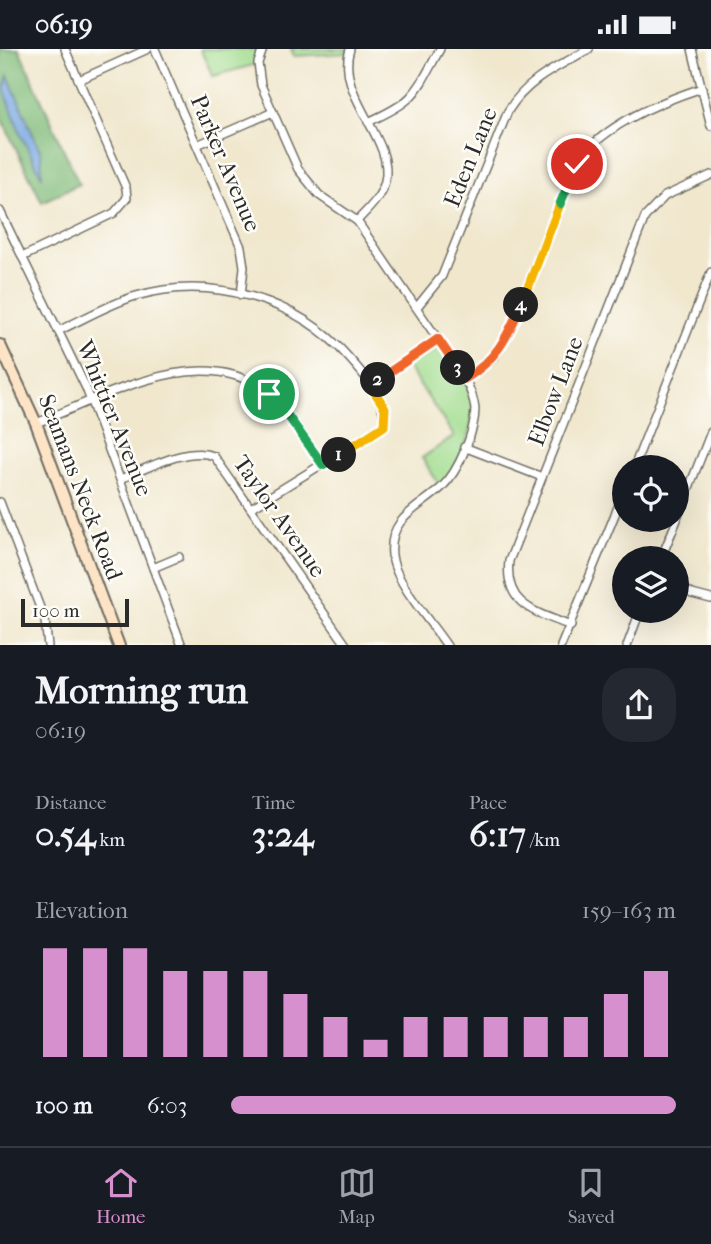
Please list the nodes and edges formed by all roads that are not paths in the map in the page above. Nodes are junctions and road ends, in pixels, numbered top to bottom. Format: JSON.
{"nodes":[{"id":1,"x":65,"y":49,"type":"edge"},
{"id":2,"x":149,"y":49,"type":"edge"},
{"id":3,"x":155,"y":49,"type":"edge"},
{"id":4,"x":263,"y":49,"type":"edge"},
{"id":5,"x":350,"y":49,"type":"edge"},
{"id":6,"x":440,"y":49,"type":"edge"},
{"id":7,"x":589,"y":49,"type":"edge"},
{"id":8,"x":692,"y":49,"type":"edge"},
{"id":9,"x":79,"y":80,"type":"junction"},
{"id":10,"x":702,"y":88,"type":"junction"},
{"id":11,"x":273,"y":112,"type":"junction"},
{"id":12,"x":368,"y":122,"type":"junction"},
{"id":13,"x":711,"y":126,"type":"edge"},
{"id":14,"x":197,"y":145,"type":"junction"},
{"id":15,"x":711,"y":175,"type":"edge"},
{"id":16,"x":0,"y":211,"type":"edge"},
{"id":17,"x":358,"y":221,"type":"junction"},
{"id":18,"x":22,"y":257,"type":"junction"},
{"id":19,"x":711,"y":272,"type":"edge"},
{"id":20,"x":241,"y":295,"type":"junction"},
{"id":21,"x":417,"y":307,"type":"junction"},
{"id":22,"x":58,"y":331,"type":"junction"},
{"id":23,"x":438,"y":339,"type":"junction"},
{"id":24,"x":0,"y":345,"type":"edge"},
{"id":25,"x":465,"y":379,"type":"junction"},
{"id":26,"x":370,"y":385,"type":"junction"},
{"id":27,"x":91,"y":402,"type":"junction"},
{"id":28,"x":36,"y":423,"type":"junction"},
{"id":29,"x":711,"y":432,"type":"edge"},
{"id":30,"x":464,"y":447,"type":"junction"},
{"id":31,"x":639,"y":455,"type":"edge"},
{"id":32,"x":323,"y":465,"type":"junction"},
{"id":33,"x":542,"y":477,"type":"junction"},
{"id":34,"x":120,"y":479,"type":"junction"},
{"id":35,"x":689,"y":488,"type":"edge"},
{"id":36,"x":0,"y":502,"type":"edge"},
{"id":37,"x":251,"y":508,"type":"junction"},
{"id":38,"x":612,"y":523,"type":"edge"},
{"id":39,"x":179,"y":557,"type":"dead end"},
{"id":40,"x":153,"y":568,"type":"junction"},
{"id":41,"x":689,"y":592,"type":"edge"},
{"id":42,"x":711,"y":599,"type":"edge"},
{"id":43,"x":635,"y":623,"type":"edge"},
{"id":44,"x":571,"y":626,"type":"junction"},
{"id":45,"x":48,"y":645,"type":"edge"},
{"id":46,"x":119,"y":645,"type":"edge"},
{"id":47,"x":182,"y":645,"type":"edge"},
{"id":48,"x":346,"y":645,"type":"edge"},
{"id":49,"x":446,"y":645,"type":"edge"},
{"id":50,"x":562,"y":645,"type":"edge"},
{"id":51,"x":626,"y":645,"type":"edge"}],
"edges":[{"from":1,"to":9,"type":"street"},
{"from":2,"to":9,"type":"street"},
{"from":3,"to":14,"type":"street","name":"Parker Avenue"},
{"from":4,"to":11,"type":"street"},
{"from":5,"to":12,"type":"street"},
{"from":6,"to":12,"type":"street"},
{"from":7,"to":21,"type":"street","name":"Eden Lane"},
{"from":8,"to":10,"type":"street"},
{"from":9,"to":18,"type":"street"},
{"from":10,"to":13,"type":"street"},
{"from":10,"to":25,"type":"street"},
{"from":11,"to":14,"type":"street"},
{"from":11,"to":17,"type":"street"},
{"from":12,"to":17,"type":"street"},
{"from":14,"to":20,"type":"street","name":"Parker Avenue"},
{"from":15,"to":33,"type":"street","name":"Elbow Lane"},
{"from":16,"to":18,"type":"street","name":"Whittier Avenue"},
{"from":17,"to":21,"type":"street"},
{"from":18,"to":22,"type":"street","name":"Whittier Avenue"},
{"from":19,"to":31,"type":"street"},
{"from":20,"to":22,"type":"street"},
{"from":20,"to":26,"type":"street"},
{"from":21,"to":23,"type":"street"},
{"from":22,"to":27,"type":"street","name":"Whittier Avenue"},
{"from":23,"to":25,"type":"street"},
{"from":23,"to":26,"type":"street"},
{"from":24,"to":28,"type":"main road","name":"Seamans Neck Road"},
{"from":25,"to":30,"type":"street"},
{"from":26,"to":32,"type":"street"},
{"from":27,"to":28,"type":"street"},
{"from":27,"to":32,"type":"street"},
{"from":27,"to":34,"type":"street","name":"Whittier Avenue"},
{"from":28,"to":46,"type":"main road","name":"Seamans Neck Road"},
{"from":29,"to":35,"type":"street"},
{"from":30,"to":33,"type":"street"},
{"from":30,"to":49,"type":"street"},
{"from":32,"to":37,"type":"street"},
{"from":33,"to":44,"type":"street","name":"Elbow Lane"},
{"from":34,"to":37,"type":"street","name":"Taylor Avenue"},
{"from":34,"to":40,"type":"street","name":"Whittier Avenue"},
{"from":36,"to":45,"type":"street"},
{"from":37,"to":48,"type":"street","name":"Taylor Avenue"},
{"from":38,"to":44,"type":"street"},
{"from":39,"to":40,"type":"street"},
{"from":40,"to":47,"type":"street","name":"Whittier Avenue"},
{"from":41,"to":42,"type":"street"},
{"from":43,"to":51,"type":"street"},
{"from":44,"to":50,"type":"street"}]}
